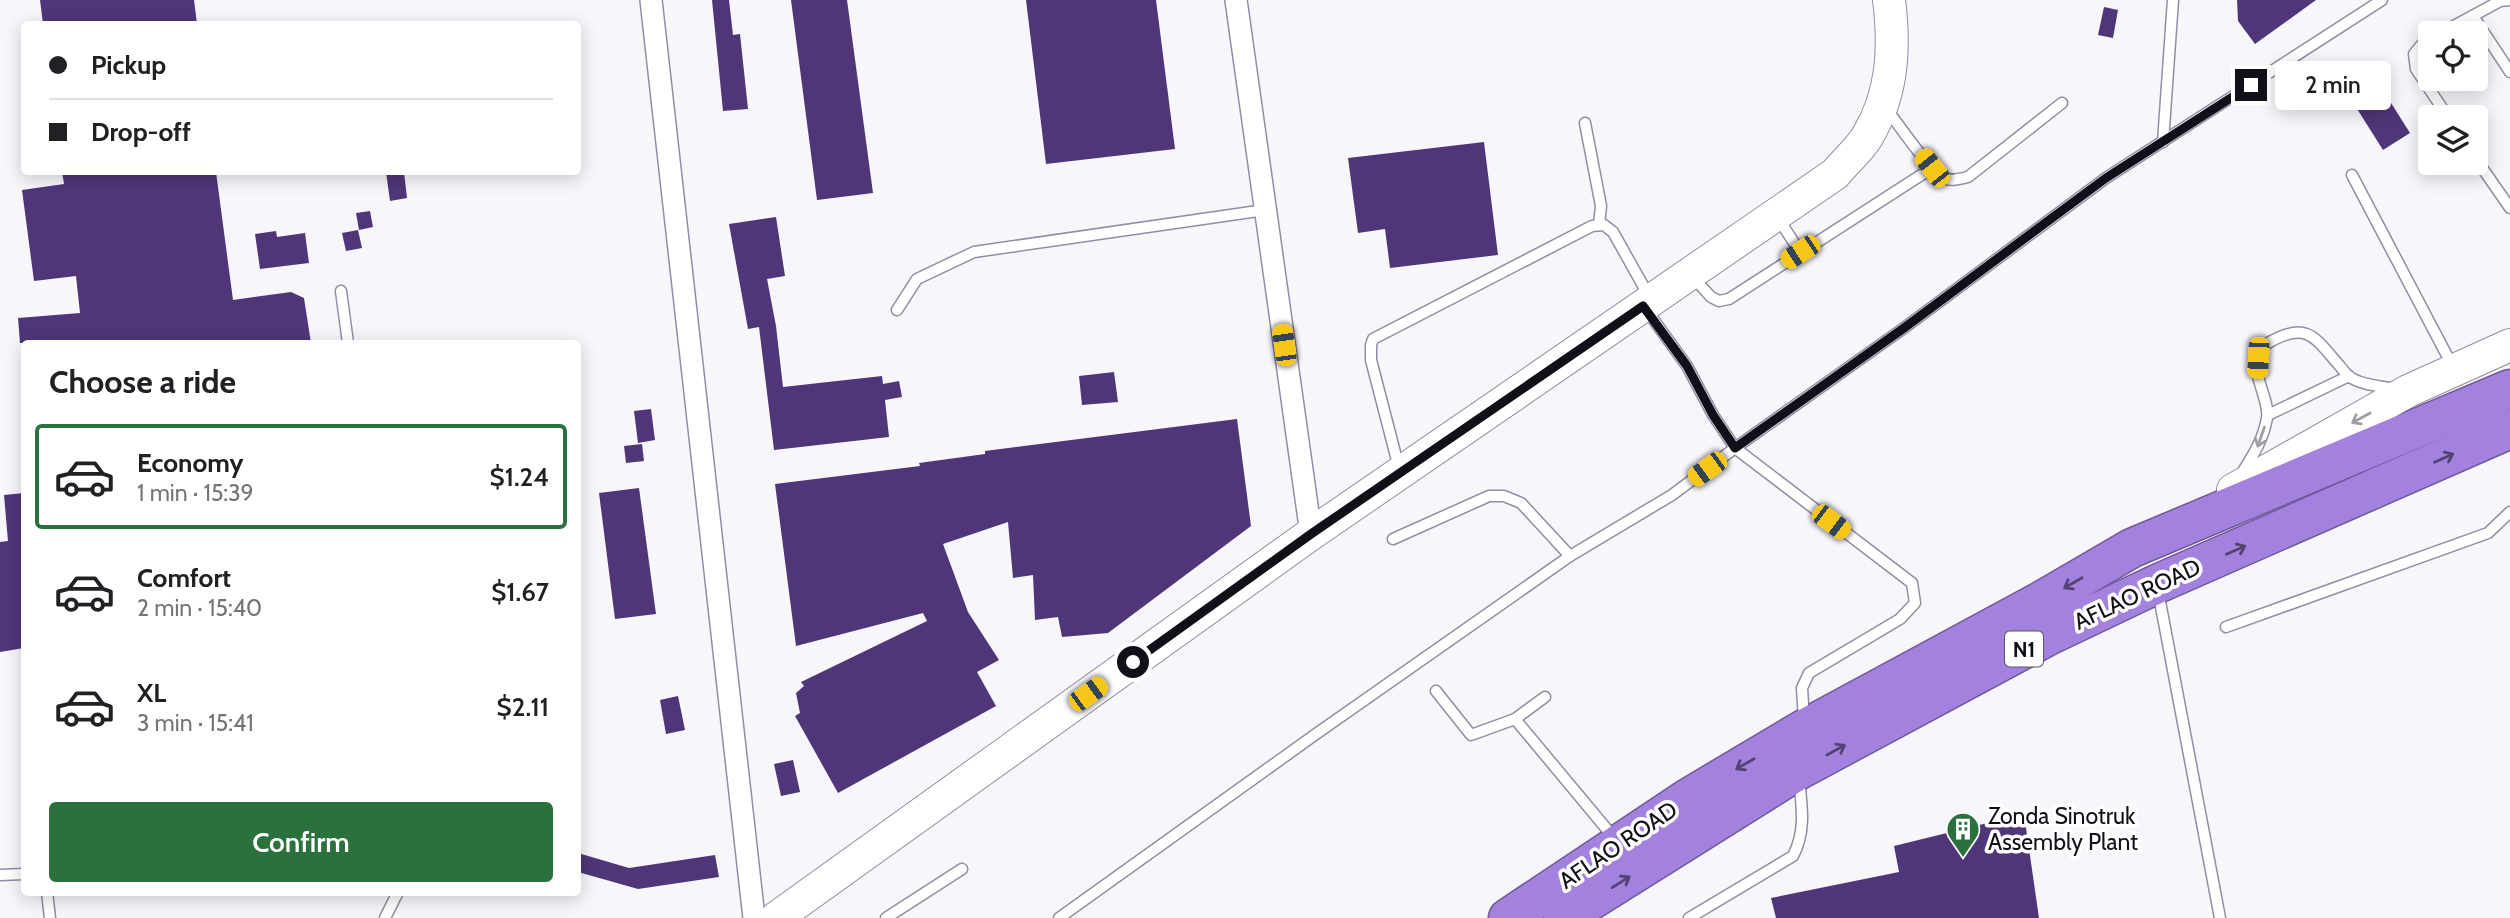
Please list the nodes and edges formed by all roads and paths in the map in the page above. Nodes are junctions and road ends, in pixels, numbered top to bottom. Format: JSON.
{"nodes":[{"id":1,"x":651,"y":0,"type":"edge"},
{"id":2,"x":1236,"y":0,"type":"edge"},
{"id":3,"x":1889,"y":0,"type":"edge"},
{"id":4,"x":2173,"y":0,"type":"edge"},
{"id":5,"x":2382,"y":0,"type":"edge"},
{"id":6,"x":2510,"y":1,"type":"edge"},
{"id":7,"x":2473,"y":16,"type":"junction"},
{"id":8,"x":2464,"y":21,"type":"edge"},
{"id":9,"x":2418,"y":49,"type":"edge"},
{"id":10,"x":2418,"y":72,"type":"edge"},
{"id":11,"x":2510,"y":72,"type":"edge"},
{"id":12,"x":2062,"y":103,"type":"dead end"},
{"id":13,"x":1884,"y":105,"type":"junction"},
{"id":14,"x":1585,"y":123,"type":"dead end"},
{"id":15,"x":2163,"y":142,"type":"junction"},
{"id":16,"x":1932,"y":168,"type":"junction"},
{"id":17,"x":2352,"y":175,"type":"dead end"},
{"id":18,"x":2487,"y":175,"type":"edge"},
{"id":19,"x":2510,"y":208,"type":"edge"},
{"id":20,"x":1265,"y":210,"type":"junction"},
{"id":21,"x":1777,"y":216,"type":"junction"},
{"id":22,"x":1599,"y":225,"type":"junction"},
{"id":23,"x":1800,"y":252,"type":"junction"},
{"id":24,"x":1691,"y":274,"type":"junction"},
{"id":25,"x":341,"y":290,"type":"dead end"},
{"id":26,"x":1647,"y":303,"type":"junction"},
{"id":27,"x":897,"y":310,"type":"dead end"},
{"id":28,"x":348,"y":340,"type":"edge"},
{"id":29,"x":2510,"y":345,"type":"edge"},
{"id":30,"x":2454,"y":370,"type":"junction"},
{"id":31,"x":2349,"y":376,"type":"junction"},
{"id":32,"x":2510,"y":389,"type":"edge"},
{"id":33,"x":2408,"y":391,"type":"junction"},
{"id":34,"x":2268,"y":415,"type":"junction"},
{"id":35,"x":2508,"y":434,"type":"edge"},
{"id":36,"x":1735,"y":448,"type":"junction"},
{"id":37,"x":1400,"y":472,"type":"junction"},
{"id":38,"x":2229,"y":492,"type":"junction"},
{"id":39,"x":2510,"y":512,"type":"edge"},
{"id":40,"x":1311,"y":534,"type":"junction"},
{"id":41,"x":1393,"y":539,"type":"dead end"},
{"id":42,"x":2132,"y":548,"type":"junction"},
{"id":43,"x":1570,"y":556,"type":"junction"},
{"id":44,"x":2157,"y":584,"type":"junction"},
{"id":45,"x":2225,"y":627,"type":"dead end"},
{"id":46,"x":1436,"y":691,"type":"dead end"},
{"id":47,"x":1545,"y":697,"type":"dead end"},
{"id":48,"x":1515,"y":719,"type":"junction"},
{"id":49,"x":1804,"y":729,"type":"junction"},
{"id":50,"x":1799,"y":770,"type":"junction"},
{"id":51,"x":1619,"y":844,"type":"junction"},
{"id":52,"x":962,"y":869,"type":"dead end"},
{"id":53,"x":21,"y":874,"type":"edge"},
{"id":54,"x":0,"y":875,"type":"edge"},
{"id":55,"x":47,"y":896,"type":"edge"},
{"id":56,"x":396,"y":896,"type":"edge"},
{"id":57,"x":50,"y":918,"type":"edge"},
{"id":58,"x":385,"y":918,"type":"edge"},
{"id":59,"x":754,"y":918,"type":"edge"},
{"id":60,"x":776,"y":918,"type":"edge"},
{"id":61,"x":886,"y":918,"type":"edge"},
{"id":62,"x":1059,"y":918,"type":"edge"},
{"id":63,"x":1508,"y":918,"type":"edge"},
{"id":64,"x":1563,"y":918,"type":"edge"},
{"id":65,"x":1689,"y":918,"type":"edge"},
{"id":66,"x":2220,"y":918,"type":"edge"}],
"edges":[{"from":1,"to":59,"type":"street"},
{"from":2,"to":20,"type":"street"},
{"from":3,"to":13,"type":"street"},
{"from":4,"to":15,"type":"lane"},
{"from":5,"to":15,"type":"lane"},
{"from":6,"to":7,"type":"lane"},
{"from":7,"to":8,"type":"lane"},
{"from":7,"to":11,"type":"lane"},
{"from":9,"to":10,"type":"lane"},
{"from":12,"to":16,"type":"lane"},
{"from":13,"to":16,"type":"lane"},
{"from":13,"to":21,"type":"street"},
{"from":14,"to":22,"type":"lane"},
{"from":15,"to":36,"type":"lane"},
{"from":16,"to":23,"type":"lane"},
{"from":17,"to":30,"type":"lane"},
{"from":18,"to":19,"type":"lane"},
{"from":20,"to":27,"type":"lane"},
{"from":20,"to":40,"type":"street"},
{"from":21,"to":23,"type":"lane"},
{"from":21,"to":24,"type":"street"},
{"from":22,"to":26,"type":"lane"},
{"from":22,"to":37,"type":"lane"},
{"from":23,"to":24,"type":"lane"},
{"from":24,"to":26,"type":"street"},
{"from":25,"to":28,"type":"lane"},
{"from":26,"to":36,"type":"lane"},
{"from":26,"to":37,"type":"street"},
{"from":29,"to":30,"type":"street","name":"AFLAO ROAD","number":"N1"},
{"from":30,"to":33,"type":"street","name":"AFLAO ROAD","number":"N1"},
{"from":31,"to":33,"type":"lane"},
{"from":31,"to":34,"type":"lane"},
{"from":31,"to":34,"type":"lane"},
{"from":32,"to":42,"type":"highway","name":"AFLAO ROAD","number":"N1"},
{"from":33,"to":38,"type":"street","name":"AFLAO ROAD","number":"N1","one_way":true},
{"from":34,"to":38,"type":"lane","one_way":true},
{"from":44,"to":35,"type":"highway","name":"AFLAO ROAD","number":"N1","one_way":true},
{"from":36,"to":43,"type":"lane"},
{"from":36,"to":49,"type":"lane"},
{"from":37,"to":40,"type":"street"},
{"from":38,"to":42,"type":"street","name":"AFLAO ROAD","number":"N1"},
{"from":39,"to":45,"type":"lane"},
{"from":40,"to":60,"type":"street"},
{"from":41,"to":43,"type":"lane"},
{"from":42,"to":49,"type":"highway","name":"AFLAO ROAD","number":"N1","one_way":true},
{"from":43,"to":62,"type":"lane"},
{"from":50,"to":44,"type":"highway","name":"AFLAO ROAD","number":"N1","one_way":true},
{"from":44,"to":66,"type":"lane"},
{"from":46,"to":48,"type":"lane"},
{"from":47,"to":48,"type":"lane"},
{"from":48,"to":51,"type":"lane"},
{"from":49,"to":51,"type":"highway","name":"AFLAO ROAD","number":"N1","one_way":true},
{"from":64,"to":50,"type":"highway","name":"AFLAO ROAD","number":"N1","one_way":true},
{"from":50,"to":65,"type":"lane"},
{"from":51,"to":63,"type":"highway","name":"AFLAO ROAD","number":"N1"},
{"from":52,"to":61,"type":"lane"},
{"from":53,"to":54,"type":"lane"},
{"from":55,"to":57,"type":"lane"},
{"from":56,"to":58,"type":"lane"}]}
